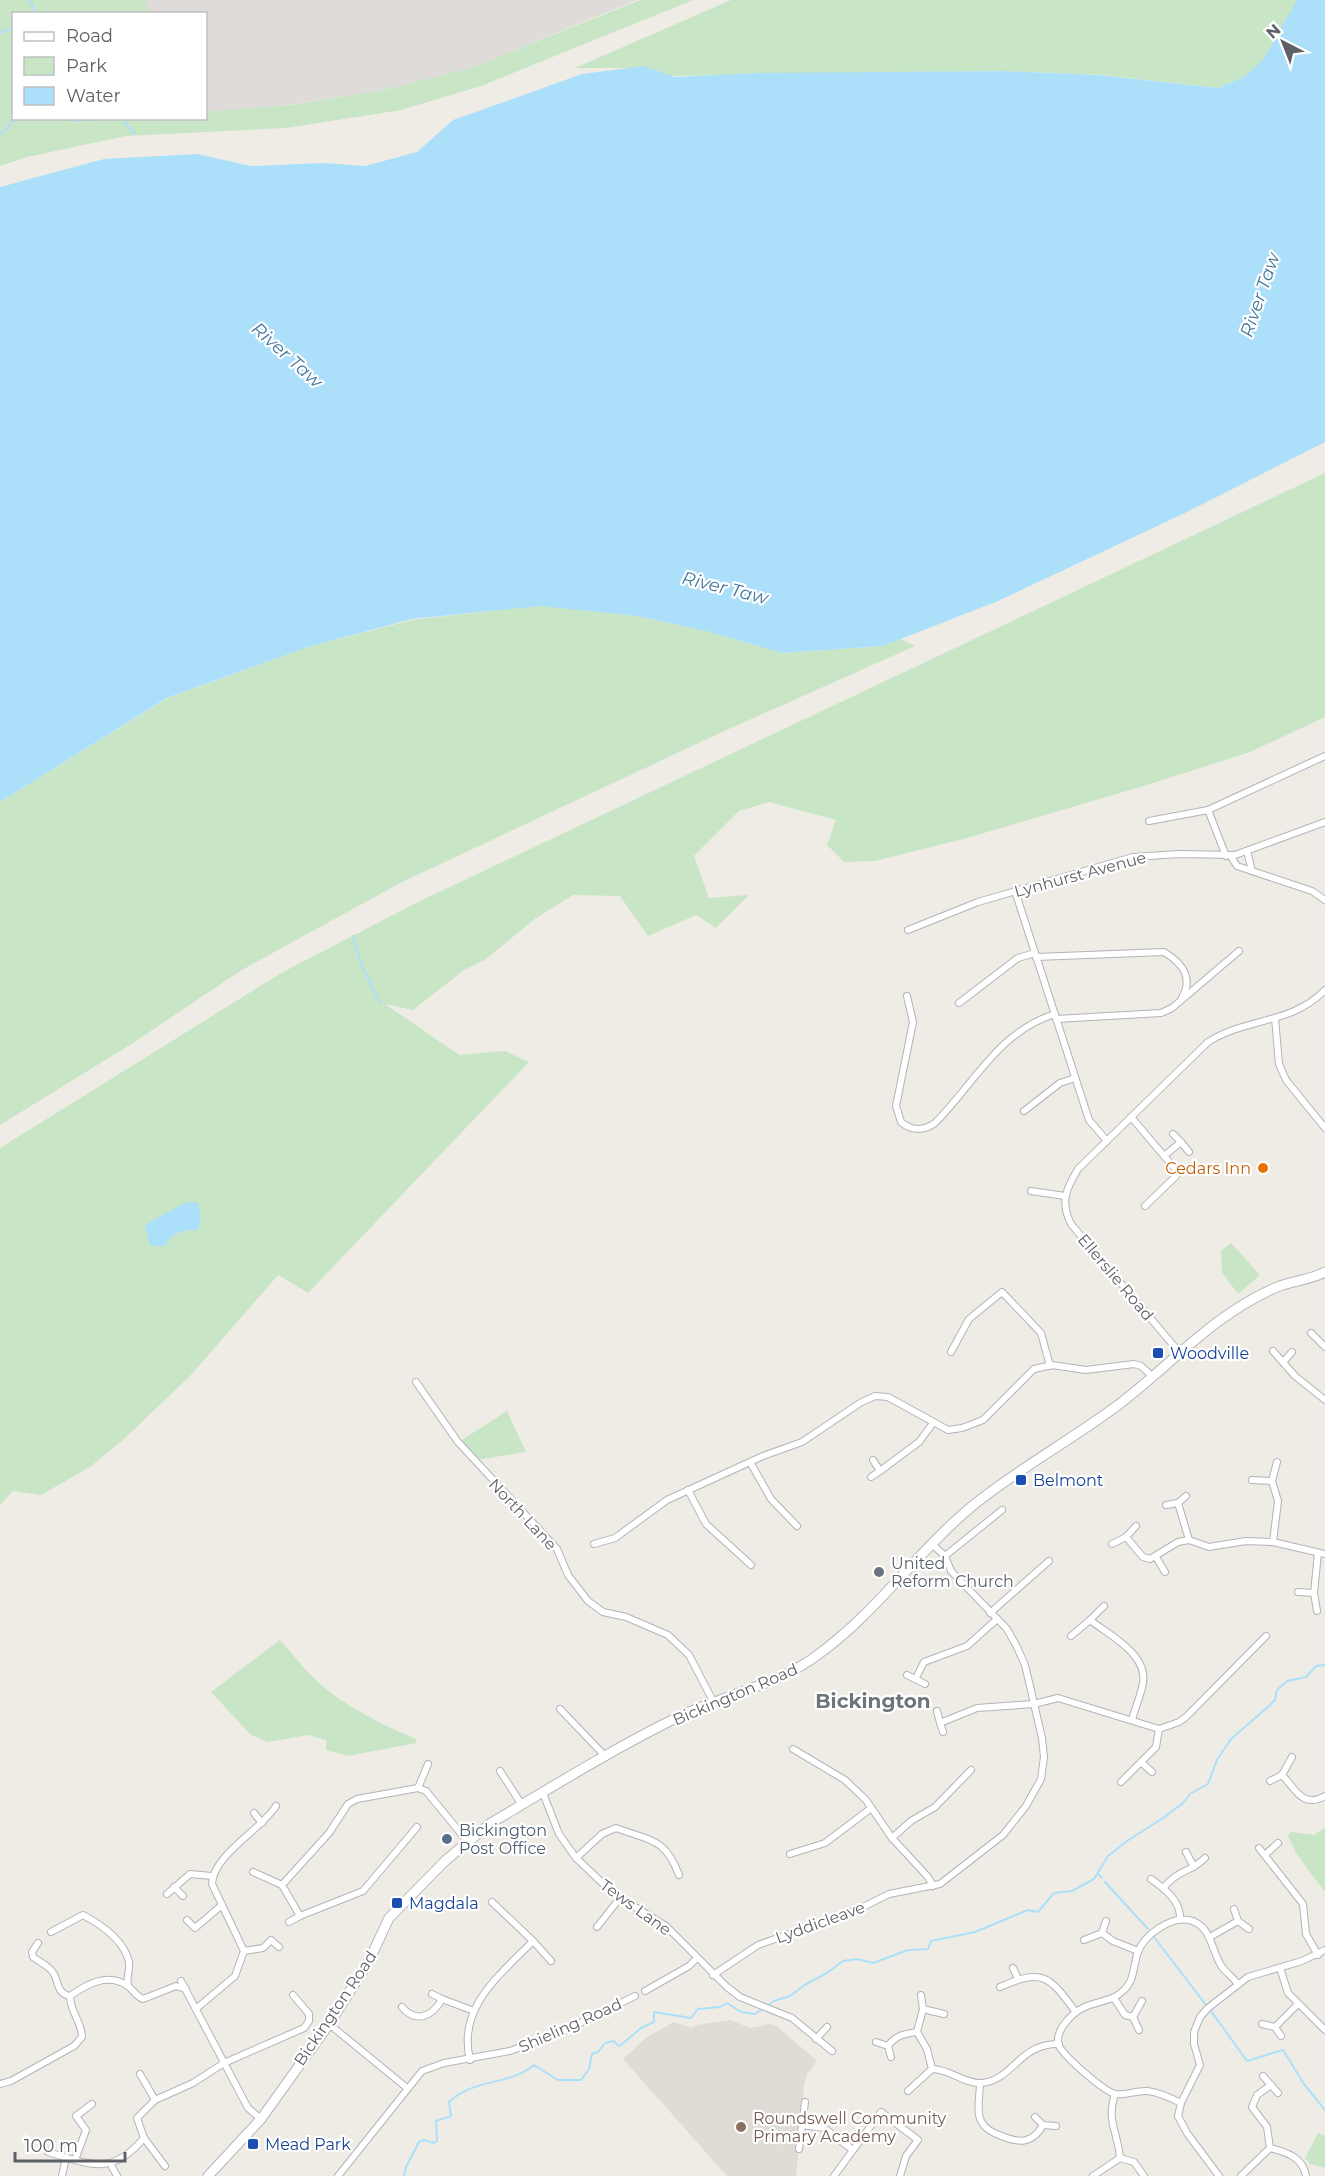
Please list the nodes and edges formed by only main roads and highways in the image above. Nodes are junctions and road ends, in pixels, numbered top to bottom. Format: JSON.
{"nodes":[{"id":1,"x":1325,"y":1272,"type":"edge"},
{"id":2,"x":208,"y":2176,"type":"edge"}],
"edges":[{"from":1,"to":2,"type":"main road","name":"Bickington Road"}]}
